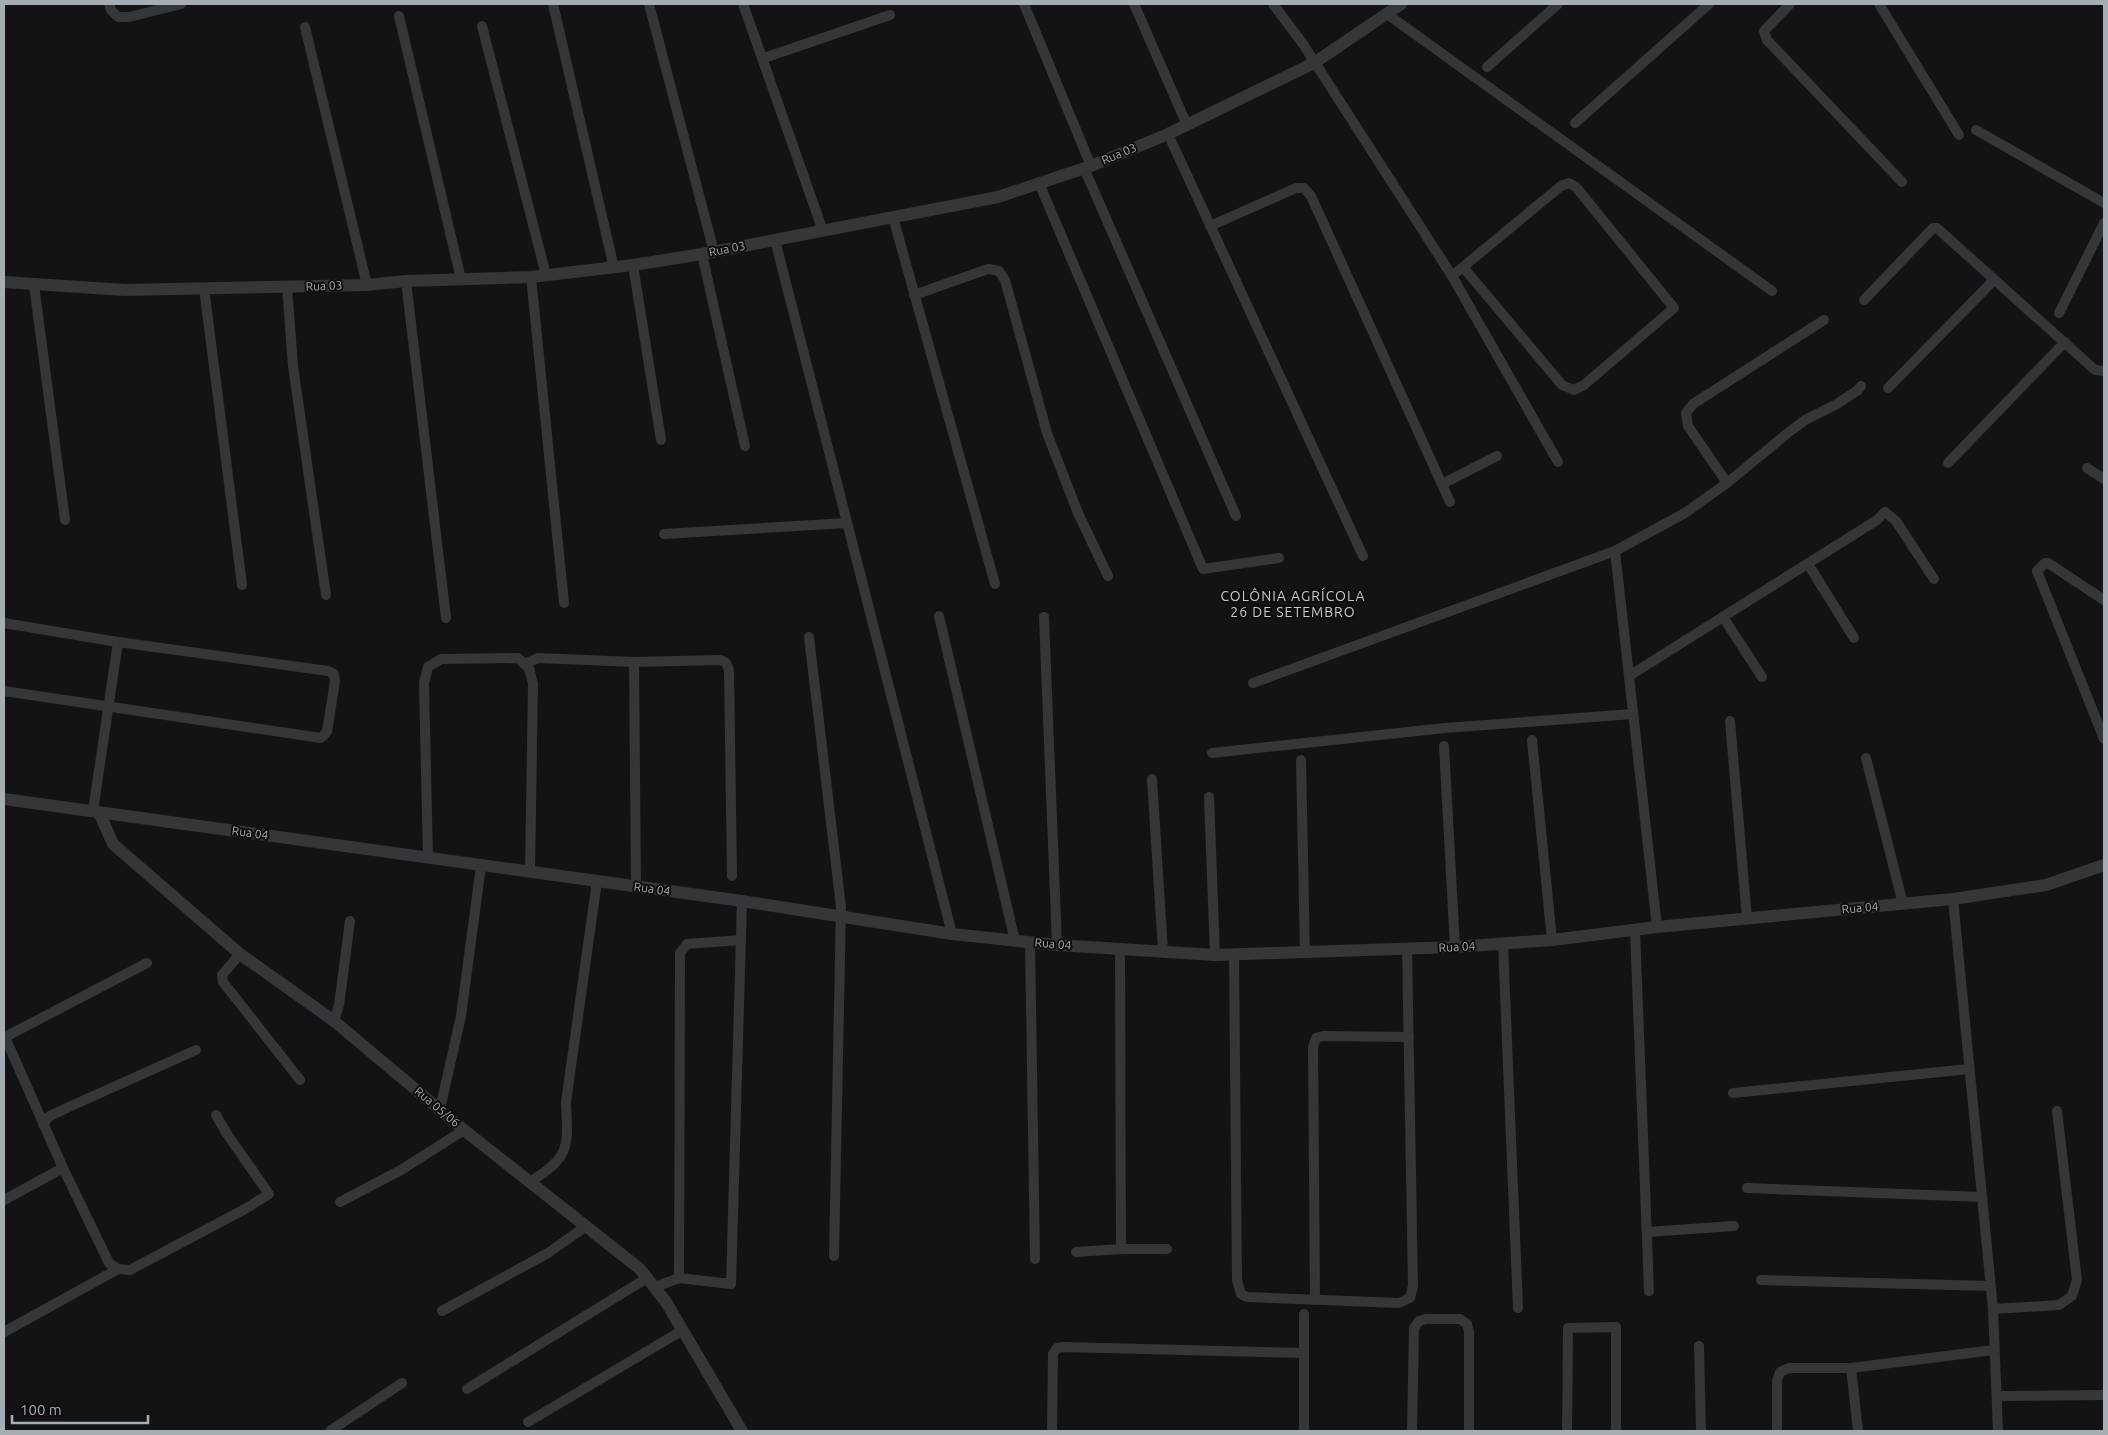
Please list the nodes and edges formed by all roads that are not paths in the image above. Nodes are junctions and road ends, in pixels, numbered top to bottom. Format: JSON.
{"nodes":[{"id":1,"x":110,"y":4,"type":"edge"},
{"id":2,"x":181,"y":4,"type":"edge"},
{"id":3,"x":553,"y":4,"type":"edge"},
{"id":4,"x":649,"y":4,"type":"edge"},
{"id":5,"x":743,"y":4,"type":"edge"},
{"id":6,"x":1024,"y":4,"type":"edge"},
{"id":7,"x":1134,"y":4,"type":"edge"},
{"id":8,"x":1273,"y":4,"type":"edge"},
{"id":9,"x":1558,"y":4,"type":"edge"},
{"id":10,"x":1709,"y":4,"type":"edge"},
{"id":11,"x":1790,"y":4,"type":"edge"},
{"id":12,"x":1879,"y":4,"type":"edge"},
{"id":13,"x":1393,"y":8,"type":"edge"},
{"id":14,"x":890,"y":15,"type":"dead end"},
{"id":15,"x":399,"y":16,"type":"dead end"},
{"id":16,"x":305,"y":26,"type":"dead end"},
{"id":17,"x":482,"y":26,"type":"dead end"},
{"id":18,"x":764,"y":58,"type":"junction"},
{"id":19,"x":1314,"y":63,"type":"junction"},
{"id":20,"x":1487,"y":67,"type":"dead end"},
{"id":21,"x":1575,"y":123,"type":"dead end"},
{"id":22,"x":1187,"y":125,"type":"junction"},
{"id":23,"x":1976,"y":130,"type":"dead end"},
{"id":24,"x":1168,"y":134,"type":"junction"},
{"id":25,"x":1960,"y":136,"type":"dead end"},
{"id":26,"x":1088,"y":167,"type":"junction"},
{"id":27,"x":1902,"y":182,"type":"dead end"},
{"id":28,"x":1039,"y":183,"type":"junction"},
{"id":29,"x":2104,"y":203,"type":"edge"},
{"id":30,"x":893,"y":217,"type":"junction"},
{"id":31,"x":2104,"y":223,"type":"edge"},
{"id":32,"x":1210,"y":226,"type":"junction"},
{"id":33,"x":823,"y":231,"type":"junction"},
{"id":34,"x":775,"y":240,"type":"junction"},
{"id":35,"x":708,"y":253,"type":"junction"},
{"id":36,"x":633,"y":265,"type":"junction"},
{"id":37,"x":1463,"y":267,"type":"junction"},
{"id":38,"x":614,"y":268,"type":"junction"},
{"id":39,"x":546,"y":275,"type":"junction"},
{"id":40,"x":1452,"y":276,"type":"junction"},
{"id":41,"x":531,"y":277,"type":"junction"},
{"id":42,"x":461,"y":279,"type":"junction"},
{"id":43,"x":1994,"y":280,"type":"junction"},
{"id":44,"x":4,"y":282,"type":"edge"},
{"id":45,"x":406,"y":282,"type":"junction"},
{"id":46,"x":34,"y":285,"type":"junction"},
{"id":47,"x":367,"y":285,"type":"junction"},
{"id":48,"x":287,"y":287,"type":"junction"},
{"id":49,"x":204,"y":288,"type":"junction"},
{"id":50,"x":1772,"y":291,"type":"dead end"},
{"id":51,"x":914,"y":295,"type":"junction"},
{"id":52,"x":1864,"y":300,"type":"dead end"},
{"id":53,"x":2059,"y":313,"type":"dead end"},
{"id":54,"x":1824,"y":320,"type":"dead end"},
{"id":55,"x":2065,"y":342,"type":"junction"},
{"id":56,"x":2104,"y":372,"type":"edge"},
{"id":57,"x":1861,"y":386,"type":"dead end"},
{"id":58,"x":1888,"y":388,"type":"dead end"},
{"id":59,"x":661,"y":440,"type":"dead end"},
{"id":60,"x":745,"y":446,"type":"dead end"},
{"id":61,"x":1497,"y":456,"type":"dead end"},
{"id":62,"x":1558,"y":462,"type":"dead end"},
{"id":63,"x":1948,"y":463,"type":"dead end"},
{"id":64,"x":2087,"y":468,"type":"dead end"},
{"id":65,"x":2104,"y":479,"type":"edge"},
{"id":66,"x":1727,"y":483,"type":"junction"},
{"id":67,"x":1442,"y":484,"type":"junction"},
{"id":68,"x":1450,"y":502,"type":"dead end"},
{"id":69,"x":1236,"y":516,"type":"dead end"},
{"id":70,"x":65,"y":520,"type":"dead end"},
{"id":71,"x":847,"y":523,"type":"junction"},
{"id":72,"x":664,"y":534,"type":"dead end"},
{"id":73,"x":1615,"y":551,"type":"junction"},
{"id":74,"x":1363,"y":556,"type":"dead end"},
{"id":75,"x":1279,"y":558,"type":"dead end"},
{"id":76,"x":1808,"y":564,"type":"junction"},
{"id":77,"x":1108,"y":576,"type":"dead end"},
{"id":78,"x":1934,"y":579,"type":"dead end"},
{"id":79,"x":995,"y":584,"type":"dead end"},
{"id":80,"x":242,"y":585,"type":"dead end"},
{"id":81,"x":326,"y":595,"type":"dead end"},
{"id":82,"x":2104,"y":600,"type":"edge"},
{"id":83,"x":564,"y":603,"type":"dead end"},
{"id":84,"x":939,"y":616,"type":"dead end"},
{"id":85,"x":1044,"y":617,"type":"dead end"},
{"id":86,"x":1723,"y":617,"type":"junction"},
{"id":87,"x":446,"y":618,"type":"dead end"},
{"id":88,"x":4,"y":623,"type":"edge"},
{"id":89,"x":809,"y":637,"type":"dead end"},
{"id":90,"x":1854,"y":638,"type":"dead end"},
{"id":91,"x":118,"y":642,"type":"junction"},
{"id":92,"x":634,"y":662,"type":"junction"},
{"id":93,"x":524,"y":664,"type":"junction"},
{"id":94,"x":1629,"y":676,"type":"junction"},
{"id":95,"x":1762,"y":677,"type":"dead end"},
{"id":96,"x":1252,"y":683,"type":"dead end"},
{"id":97,"x":4,"y":691,"type":"edge"},
{"id":98,"x":109,"y":707,"type":"junction"},
{"id":99,"x":1633,"y":714,"type":"junction"},
{"id":100,"x":1730,"y":721,"type":"dead end"},
{"id":101,"x":2104,"y":739,"type":"edge"},
{"id":102,"x":1532,"y":740,"type":"dead end"},
{"id":103,"x":1444,"y":746,"type":"dead end"},
{"id":104,"x":1212,"y":754,"type":"dead end"},
{"id":105,"x":1866,"y":758,"type":"dead end"},
{"id":106,"x":1301,"y":760,"type":"dead end"},
{"id":107,"x":1152,"y":780,"type":"dead end"},
{"id":108,"x":1209,"y":797,"type":"dead end"},
{"id":109,"x":4,"y":800,"type":"edge"},
{"id":110,"x":96,"y":812,"type":"junction"},
{"id":111,"x":428,"y":858,"type":"junction"},
{"id":112,"x":2104,"y":865,"type":"edge"},
{"id":113,"x":481,"y":866,"type":"junction"},
{"id":114,"x":530,"y":872,"type":"junction"},
{"id":115,"x":732,"y":876,"type":"dead end"},
{"id":116,"x":597,"y":881,"type":"junction"},
{"id":117,"x":636,"y":887,"type":"junction"},
{"id":118,"x":1952,"y":899,"type":"junction"},
{"id":119,"x":742,"y":901,"type":"junction"},
{"id":120,"x":1903,"y":904,"type":"junction"},
{"id":121,"x":840,"y":916,"type":"junction"},
{"id":122,"x":1747,"y":919,"type":"junction"},
{"id":123,"x":350,"y":921,"type":"dead end"},
{"id":124,"x":1657,"y":927,"type":"junction"},
{"id":125,"x":1635,"y":930,"type":"junction"},
{"id":126,"x":952,"y":934,"type":"junction"},
{"id":127,"x":741,"y":940,"type":"junction"},
{"id":128,"x":1015,"y":940,"type":"junction"},
{"id":129,"x":1552,"y":940,"type":"junction"},
{"id":130,"x":1030,"y":942,"type":"junction"},
{"id":131,"x":1503,"y":944,"type":"junction"},
{"id":132,"x":1057,"y":945,"type":"junction"},
{"id":133,"x":1455,"y":947,"type":"junction"},
{"id":134,"x":1120,"y":948,"type":"junction"},
{"id":135,"x":1407,"y":949,"type":"junction"},
{"id":136,"x":1163,"y":951,"type":"junction"},
{"id":137,"x":1305,"y":953,"type":"junction"},
{"id":138,"x":240,"y":954,"type":"junction"},
{"id":139,"x":1234,"y":955,"type":"junction"},
{"id":140,"x":1215,"y":956,"type":"junction"},
{"id":141,"x":147,"y":963,"type":"dead end"},
{"id":142,"x":334,"y":1022,"type":"junction"},
{"id":143,"x":1408,"y":1037,"type":"junction"},
{"id":144,"x":196,"y":1050,"type":"dead end"},
{"id":145,"x":1969,"y":1069,"type":"junction"},
{"id":146,"x":300,"y":1080,"type":"dead end"},
{"id":147,"x":1733,"y":1093,"type":"dead end"},
{"id":148,"x":440,"y":1109,"type":"junction"},
{"id":149,"x":2057,"y":1111,"type":"dead end"},
{"id":150,"x":216,"y":1115,"type":"dead end"},
{"id":151,"x":43,"y":1125,"type":"junction"},
{"id":152,"x":464,"y":1130,"type":"junction"},
{"id":153,"x":63,"y":1168,"type":"junction"},
{"id":154,"x":530,"y":1182,"type":"junction"},
{"id":155,"x":1747,"y":1188,"type":"dead end"},
{"id":156,"x":1982,"y":1197,"type":"junction"},
{"id":157,"x":4,"y":1200,"type":"edge"},
{"id":158,"x":340,"y":1202,"type":"dead end"},
{"id":159,"x":585,"y":1226,"type":"junction"},
{"id":160,"x":1734,"y":1226,"type":"dead end"},
{"id":161,"x":1646,"y":1232,"type":"junction"},
{"id":162,"x":1120,"y":1249,"type":"junction"},
{"id":163,"x":1167,"y":1249,"type":"dead end"},
{"id":164,"x":1076,"y":1252,"type":"dead end"},
{"id":165,"x":834,"y":1256,"type":"dead end"},
{"id":166,"x":1035,"y":1259,"type":"dead end"},
{"id":167,"x":118,"y":1269,"type":"junction"},
{"id":168,"x":679,"y":1278,"type":"junction"},
{"id":169,"x":1761,"y":1280,"type":"dead end"},
{"id":170,"x":651,"y":1283,"type":"junction"},
{"id":171,"x":1990,"y":1286,"type":"junction"},
{"id":172,"x":1649,"y":1291,"type":"dead end"},
{"id":173,"x":1315,"y":1300,"type":"junction"},
{"id":174,"x":1518,"y":1308,"type":"dead end"},
{"id":175,"x":1993,"y":1309,"type":"junction"},
{"id":176,"x":442,"y":1311,"type":"dead end"},
{"id":177,"x":1304,"y":1314,"type":"dead end"},
{"id":178,"x":683,"y":1330,"type":"junction"},
{"id":179,"x":4,"y":1332,"type":"edge"},
{"id":180,"x":1699,"y":1346,"type":"dead end"},
{"id":181,"x":1994,"y":1350,"type":"junction"},
{"id":182,"x":1304,"y":1354,"type":"junction"},
{"id":183,"x":1851,"y":1368,"type":"junction"},
{"id":184,"x":402,"y":1383,"type":"dead end"},
{"id":185,"x":467,"y":1389,"type":"dead end"},
{"id":186,"x":2104,"y":1395,"type":"edge"},
{"id":187,"x":1997,"y":1396,"type":"junction"},
{"id":188,"x":528,"y":1422,"type":"dead end"},
{"id":189,"x":737,"y":1430,"type":"edge"},
{"id":190,"x":330,"y":1431,"type":"edge"},
{"id":191,"x":1052,"y":1431,"type":"edge"},
{"id":192,"x":1304,"y":1431,"type":"edge"},
{"id":193,"x":1412,"y":1431,"type":"edge"},
{"id":194,"x":1469,"y":1431,"type":"edge"},
{"id":195,"x":1567,"y":1431,"type":"edge"},
{"id":196,"x":1616,"y":1431,"type":"edge"},
{"id":197,"x":1701,"y":1431,"type":"edge"},
{"id":198,"x":1777,"y":1431,"type":"edge"},
{"id":199,"x":1858,"y":1431,"type":"edge"},
{"id":200,"x":1998,"y":1431,"type":"edge"}],
"edges":[{"from":1,"to":2,"type":"street"},
{"from":3,"to":38,"type":"street"},
{"from":4,"to":35,"type":"street"},
{"from":5,"to":18,"type":"street"},
{"from":6,"to":26,"type":"street"},
{"from":7,"to":22,"type":"street"},
{"from":8,"to":19,"type":"street"},
{"from":9,"to":20,"type":"street"},
{"from":10,"to":21,"type":"street"},
{"from":11,"to":27,"type":"street"},
{"from":12,"to":25,"type":"street"},
{"from":13,"to":19,"type":"street","name":"Rua 03"},
{"from":13,"to":50,"type":"street"},
{"from":14,"to":18,"type":"street"},
{"from":15,"to":42,"type":"street"},
{"from":16,"to":47,"type":"street"},
{"from":17,"to":39,"type":"street"},
{"from":18,"to":33,"type":"street"},
{"from":19,"to":22,"type":"street","name":"Rua 03"},
{"from":19,"to":40,"type":"street"},
{"from":22,"to":24,"type":"street","name":"Rua 03"},
{"from":23,"to":29,"type":"street"},
{"from":24,"to":26,"type":"street","name":"Rua 03"},
{"from":24,"to":32,"type":"street"},
{"from":26,"to":28,"type":"street","name":"Rua 03"},
{"from":26,"to":69,"type":"street"},
{"from":28,"to":30,"type":"street","name":"Rua 03"},
{"from":28,"to":75,"type":"street"},
{"from":30,"to":33,"type":"street","name":"Rua 03"},
{"from":30,"to":51,"type":"street"},
{"from":31,"to":53,"type":"street"},
{"from":32,"to":67,"type":"street"},
{"from":32,"to":74,"type":"street"},
{"from":33,"to":34,"type":"street","name":"Rua 03"},
{"from":34,"to":35,"type":"street","name":"Rua 03"},
{"from":34,"to":71,"type":"street"},
{"from":35,"to":36,"type":"street","name":"Rua 03"},
{"from":35,"to":60,"type":"street"},
{"from":36,"to":38,"type":"street","name":"Rua 03"},
{"from":36,"to":59,"type":"street"},
{"from":37,"to":37,"type":"street"},
{"from":37,"to":40,"type":"street"},
{"from":38,"to":39,"type":"street","name":"Rua 03"},
{"from":39,"to":41,"type":"street","name":"Rua 03"},
{"from":40,"to":62,"type":"street"},
{"from":41,"to":42,"type":"street","name":"Rua 03"},
{"from":41,"to":83,"type":"street"},
{"from":42,"to":45,"type":"street","name":"Rua 03"},
{"from":43,"to":52,"type":"street"},
{"from":43,"to":55,"type":"street"},
{"from":43,"to":58,"type":"street"},
{"from":44,"to":46,"type":"street","name":"Rua 03"},
{"from":45,"to":47,"type":"street","name":"Rua 03"},
{"from":45,"to":87,"type":"street"},
{"from":46,"to":49,"type":"street","name":"Rua 03"},
{"from":46,"to":70,"type":"street"},
{"from":47,"to":48,"type":"street","name":"Rua 03"},
{"from":48,"to":49,"type":"street","name":"Rua 03"},
{"from":48,"to":81,"type":"street"},
{"from":49,"to":80,"type":"street"},
{"from":51,"to":77,"type":"street"},
{"from":51,"to":79,"type":"street"},
{"from":54,"to":66,"type":"street"},
{"from":55,"to":56,"type":"street"},
{"from":55,"to":63,"type":"street"},
{"from":57,"to":66,"type":"street"},
{"from":61,"to":67,"type":"street"},
{"from":64,"to":65,"type":"street"},
{"from":66,"to":73,"type":"street"},
{"from":67,"to":68,"type":"street"},
{"from":71,"to":72,"type":"street"},
{"from":71,"to":126,"type":"street"},
{"from":73,"to":94,"type":"street"},
{"from":73,"to":96,"type":"street"},
{"from":76,"to":78,"type":"street"},
{"from":76,"to":86,"type":"street"},
{"from":76,"to":90,"type":"street"},
{"from":82,"to":101,"type":"street"},
{"from":84,"to":128,"type":"street"},
{"from":85,"to":132,"type":"street"},
{"from":86,"to":94,"type":"street"},
{"from":86,"to":95,"type":"street"},
{"from":88,"to":91,"type":"street"},
{"from":89,"to":121,"type":"street"},
{"from":91,"to":98,"type":"street"},
{"from":91,"to":98,"type":"street"},
{"from":92,"to":93,"type":"street"},
{"from":92,"to":115,"type":"street"},
{"from":92,"to":117,"type":"street"},
{"from":93,"to":111,"type":"street"},
{"from":93,"to":114,"type":"street"},
{"from":94,"to":99,"type":"street"},
{"from":97,"to":98,"type":"street"},
{"from":98,"to":110,"type":"street"},
{"from":99,"to":104,"type":"street"},
{"from":99,"to":124,"type":"street"},
{"from":100,"to":122,"type":"street"},
{"from":102,"to":129,"type":"street"},
{"from":103,"to":133,"type":"street"},
{"from":105,"to":120,"type":"street"},
{"from":106,"to":137,"type":"street"},
{"from":107,"to":136,"type":"street"},
{"from":108,"to":140,"type":"street"},
{"from":109,"to":110,"type":"street","name":"Rua 04"},
{"from":110,"to":111,"type":"street","name":"Rua 04"},
{"from":110,"to":138,"type":"street","name":"Rua 05/06"},
{"from":111,"to":113,"type":"street","name":"Rua 04"},
{"from":112,"to":118,"type":"street","name":"Rua 04"},
{"from":113,"to":114,"type":"street","name":"Rua 04"},
{"from":113,"to":148,"type":"street"},
{"from":114,"to":116,"type":"street","name":"Rua 04"},
{"from":116,"to":117,"type":"street","name":"Rua 04"},
{"from":116,"to":154,"type":"street"},
{"from":117,"to":119,"type":"street","name":"Rua 04"},
{"from":118,"to":120,"type":"street","name":"Rua 04"},
{"from":118,"to":145,"type":"street"},
{"from":119,"to":121,"type":"street","name":"Rua 04"},
{"from":119,"to":127,"type":"street"},
{"from":120,"to":122,"type":"street","name":"Rua 04"},
{"from":121,"to":126,"type":"street","name":"Rua 04"},
{"from":121,"to":165,"type":"street"},
{"from":122,"to":124,"type":"street","name":"Rua 04"},
{"from":123,"to":142,"type":"street"},
{"from":124,"to":125,"type":"street","name":"Rua 04"},
{"from":125,"to":129,"type":"street","name":"Rua 04"},
{"from":125,"to":161,"type":"street"},
{"from":126,"to":128,"type":"street","name":"Rua 04"},
{"from":127,"to":168,"type":"street"},
{"from":127,"to":168,"type":"street"},
{"from":128,"to":130,"type":"street","name":"Rua 04"},
{"from":129,"to":131,"type":"street","name":"Rua 04"},
{"from":130,"to":132,"type":"street","name":"Rua 04"},
{"from":130,"to":166,"type":"street"},
{"from":131,"to":133,"type":"street","name":"Rua 04"},
{"from":131,"to":174,"type":"street"},
{"from":132,"to":134,"type":"street","name":"Rua 04"},
{"from":133,"to":135,"type":"street","name":"Rua 04"},
{"from":134,"to":136,"type":"street","name":"Rua 04"},
{"from":134,"to":162,"type":"street"},
{"from":135,"to":137,"type":"street","name":"Rua 04"},
{"from":135,"to":143,"type":"street"},
{"from":136,"to":140,"type":"street","name":"Rua 04"},
{"from":137,"to":139,"type":"street","name":"Rua 04"},
{"from":138,"to":142,"type":"street","name":"Rua 05/06"},
{"from":138,"to":146,"type":"street"},
{"from":139,"to":140,"type":"street","name":"Rua 04"},
{"from":139,"to":173,"type":"street"},
{"from":141,"to":151,"type":"street"},
{"from":142,"to":148,"type":"street","name":"Rua 05/06"},
{"from":143,"to":173,"type":"street"},
{"from":143,"to":173,"type":"street"},
{"from":144,"to":151,"type":"street"},
{"from":145,"to":147,"type":"street"},
{"from":145,"to":156,"type":"street"},
{"from":148,"to":152,"type":"street","name":"Rua 05/06"},
{"from":149,"to":175,"type":"street"},
{"from":150,"to":167,"type":"street"},
{"from":151,"to":153,"type":"street"},
{"from":152,"to":154,"type":"street","name":"Rua 05/06"},
{"from":152,"to":158,"type":"street"},
{"from":153,"to":157,"type":"street"},
{"from":153,"to":167,"type":"street"},
{"from":154,"to":159,"type":"street","name":"Rua 05/06"},
{"from":155,"to":156,"type":"street"},
{"from":156,"to":171,"type":"street"},
{"from":159,"to":170,"type":"street","name":"Rua 05/06"},
{"from":159,"to":176,"type":"street"},
{"from":160,"to":161,"type":"street"},
{"from":161,"to":172,"type":"street"},
{"from":162,"to":163,"type":"street"},
{"from":162,"to":164,"type":"street"},
{"from":167,"to":179,"type":"street"},
{"from":168,"to":170,"type":"street"},
{"from":169,"to":171,"type":"street"},
{"from":170,"to":178,"type":"street","name":"Rua 05/06"},
{"from":170,"to":185,"type":"street"},
{"from":171,"to":175,"type":"street"},
{"from":175,"to":181,"type":"street"},
{"from":177,"to":182,"type":"street"},
{"from":178,"to":188,"type":"street"},
{"from":178,"to":189,"type":"street","name":"Rua 05/06"},
{"from":180,"to":197,"type":"street"},
{"from":181,"to":183,"type":"street"},
{"from":181,"to":187,"type":"street"},
{"from":182,"to":191,"type":"street"},
{"from":182,"to":192,"type":"street"},
{"from":183,"to":198,"type":"street"},
{"from":183,"to":199,"type":"street"},
{"from":184,"to":190,"type":"street"},
{"from":186,"to":187,"type":"street"},
{"from":187,"to":200,"type":"street"},
{"from":193,"to":194,"type":"street"},
{"from":195,"to":196,"type":"street"}]}
